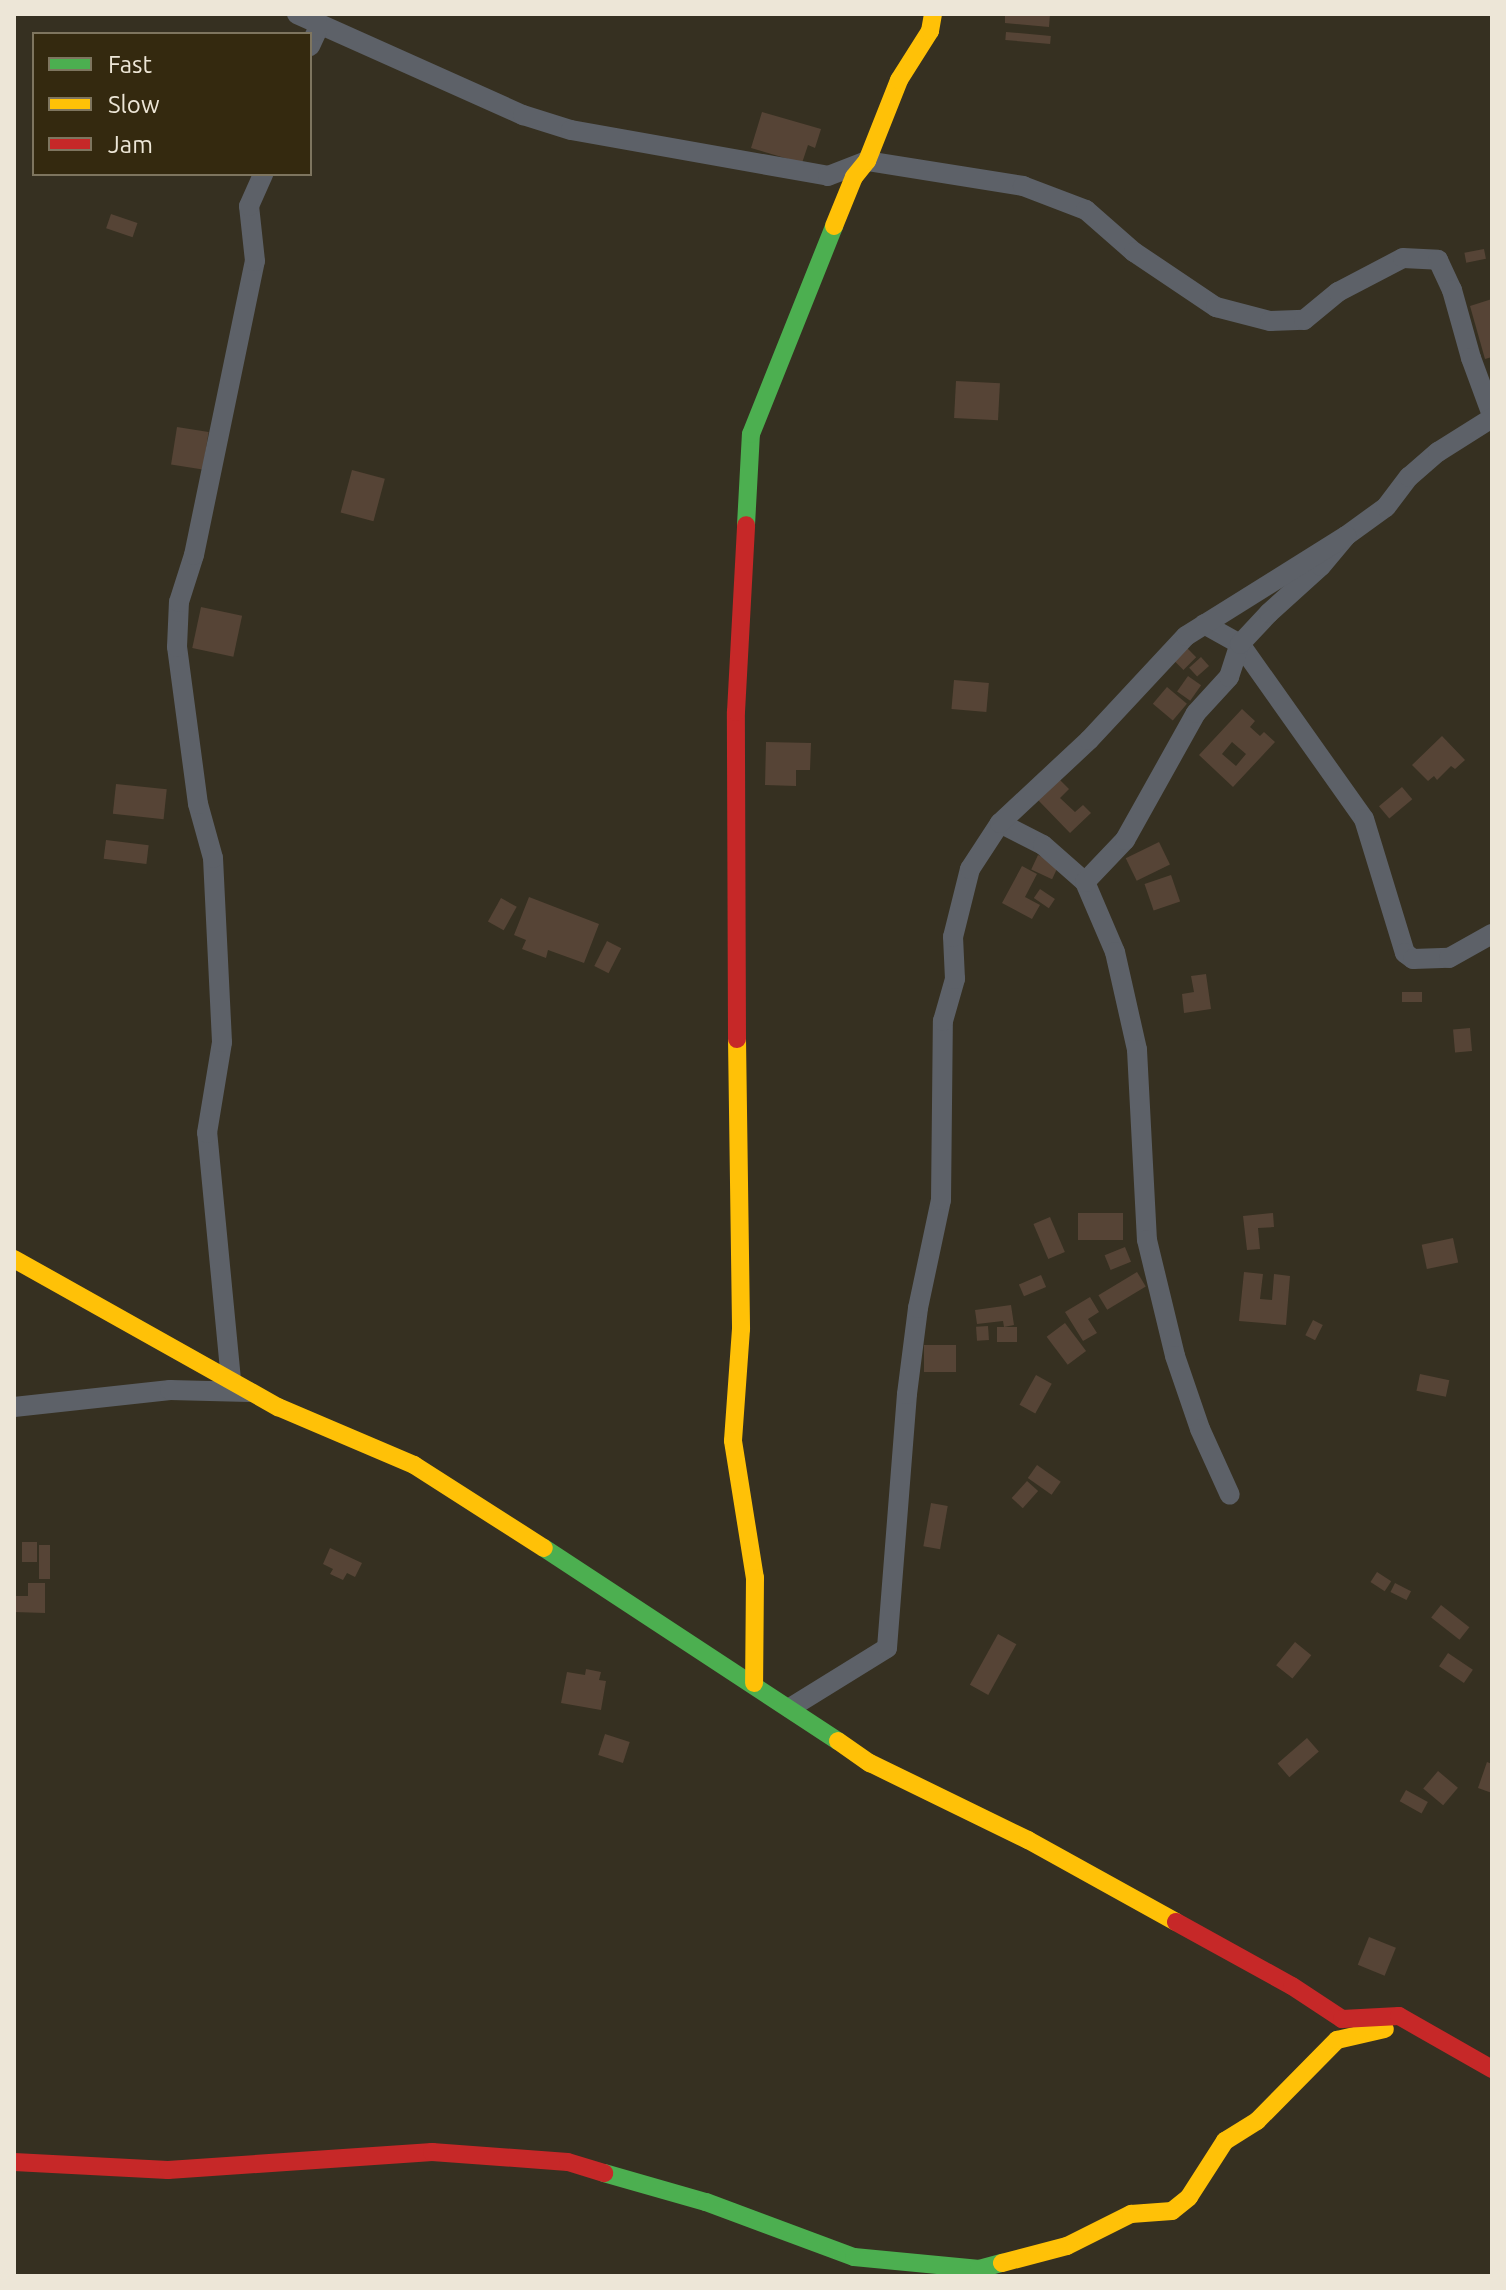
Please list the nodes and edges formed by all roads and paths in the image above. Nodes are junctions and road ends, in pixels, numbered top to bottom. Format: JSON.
{"nodes":[{"id":1,"x":933,"y":14,"type":"edge"},
{"id":2,"x":307,"y":18,"type":"edge"},
{"id":3,"x":312,"y":42,"type":"edge"},
{"id":4,"x":867,"y":161,"type":"junction"},
{"id":5,"x":262,"y":176,"type":"edge"},
{"id":6,"x":1492,"y":417,"type":"edge"},
{"id":7,"x":1346,"y":536,"type":"junction"},
{"id":8,"x":1204,"y":624,"type":"junction"},
{"id":9,"x":1240,"y":644,"type":"junction"},
{"id":10,"x":1000,"y":823,"type":"junction"},
{"id":11,"x":1085,"y":882,"type":"junction"},
{"id":12,"x":1492,"y":934,"type":"edge"},
{"id":13,"x":14,"y":1259,"type":"edge"},
{"id":14,"x":231,"y":1380,"type":"junction"},
{"id":15,"x":252,"y":1392,"type":"junction"},
{"id":16,"x":14,"y":1407,"type":"edge"},
{"id":17,"x":1230,"y":1495,"type":"dead end"},
{"id":18,"x":754,"y":1683,"type":"junction"},
{"id":19,"x":790,"y":1708,"type":"junction"},
{"id":20,"x":1411,"y":2023,"type":"junction"},
{"id":21,"x":1492,"y":2069,"type":"edge"},
{"id":22,"x":14,"y":2162,"type":"edge"}],
"edges":[{"from":1,"to":4,"type":"street"},
{"from":2,"to":3,"type":"street"},
{"from":2,"to":4,"type":"street"},
{"from":4,"to":6,"type":"street"},
{"from":4,"to":18,"type":"street"},
{"from":5,"to":14,"type":"street"},
{"from":6,"to":7,"type":"street"},
{"from":7,"to":8,"type":"street"},
{"from":7,"to":9,"type":"street"},
{"from":8,"to":9,"type":"street"},
{"from":8,"to":10,"type":"street"},
{"from":9,"to":11,"type":"street"},
{"from":9,"to":12,"type":"street"},
{"from":10,"to":11,"type":"street"},
{"from":10,"to":19,"type":"street"},
{"from":11,"to":17,"type":"street"},
{"from":13,"to":14,"type":"street"},
{"from":14,"to":15,"type":"street"},
{"from":15,"to":16,"type":"street"},
{"from":15,"to":18,"type":"street"},
{"from":18,"to":19,"type":"street"},
{"from":19,"to":20,"type":"street"},
{"from":20,"to":21,"type":"street"},
{"from":20,"to":22,"type":"street"}]}
